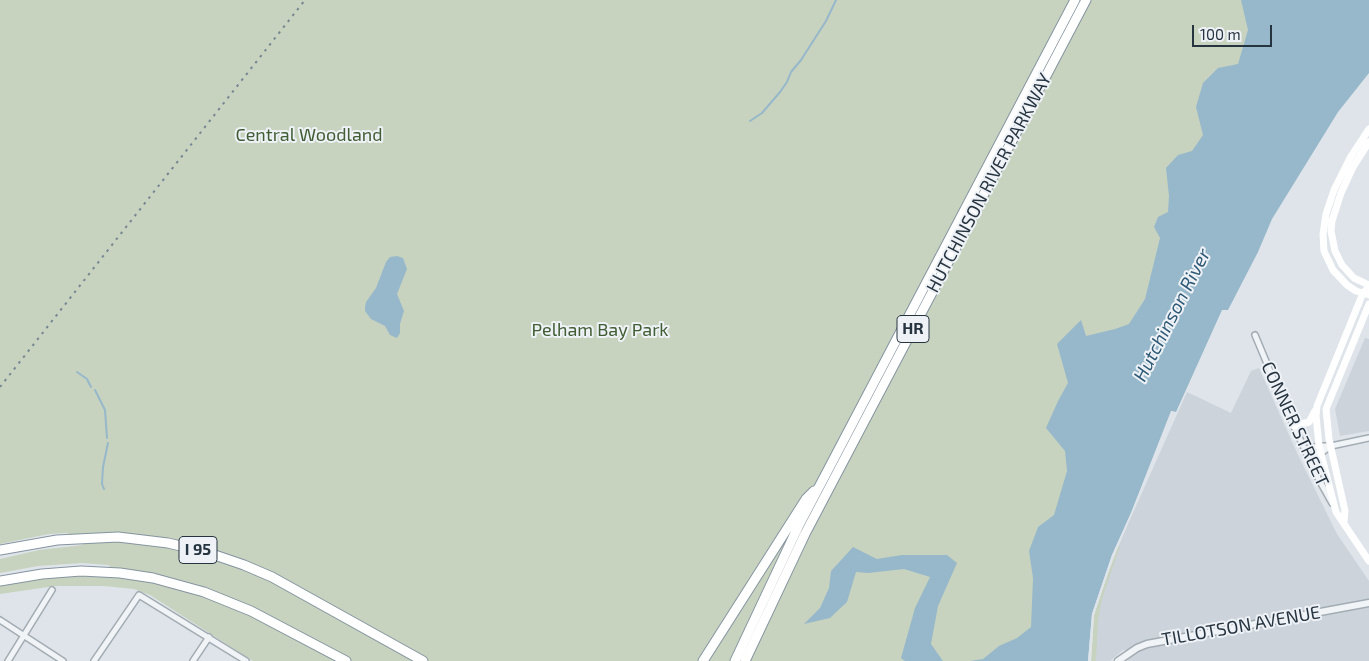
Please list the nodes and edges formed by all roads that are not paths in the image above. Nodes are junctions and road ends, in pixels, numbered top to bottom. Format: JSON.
{"nodes":[{"id":1,"x":1075,"y":0,"type":"edge"},
{"id":2,"x":1086,"y":0,"type":"edge"},
{"id":3,"x":1369,"y":129,"type":"edge"},
{"id":4,"x":1369,"y":142,"type":"edge"},
{"id":5,"x":1369,"y":286,"type":"edge"},
{"id":6,"x":1366,"y":294,"type":"edge"},
{"id":7,"x":1369,"y":304,"type":"edge"},
{"id":8,"x":1255,"y":335,"type":"dead end"},
{"id":9,"x":1317,"y":406,"type":"junction"},
{"id":10,"x":1294,"y":426,"type":"junction"},
{"id":11,"x":1369,"y":438,"type":"edge"},
{"id":12,"x":1331,"y":446,"type":"junction"},
{"id":13,"x":1305,"y":449,"type":"junction"},
{"id":14,"x":1320,"y":449,"type":"junction"},
{"id":15,"x":1308,"y":456,"type":"junction"},
{"id":16,"x":822,"y":481,"type":"junction"},
{"id":17,"x":1336,"y":512,"type":"junction"},
{"id":18,"x":1344,"y":522,"type":"junction"},
{"id":19,"x":0,"y":550,"type":"edge"},
{"id":20,"x":1369,"y":561,"type":"edge"},
{"id":21,"x":0,"y":581,"type":"edge"},
{"id":22,"x":52,"y":590,"type":"dead end"},
{"id":23,"x":1369,"y":603,"type":"edge"},
{"id":24,"x":0,"y":620,"type":"edge"},
{"id":25,"x":24,"y":636,"type":"junction"},
{"id":26,"x":209,"y":637,"type":"junction"},
{"id":27,"x":8,"y":661,"type":"edge"},
{"id":28,"x":63,"y":661,"type":"edge"},
{"id":29,"x":94,"y":661,"type":"edge"},
{"id":30,"x":194,"y":661,"type":"edge"},
{"id":31,"x":246,"y":661,"type":"edge"},
{"id":32,"x":346,"y":661,"type":"edge"},
{"id":33,"x":423,"y":661,"type":"edge"},
{"id":34,"x":704,"y":661,"type":"edge"},
{"id":35,"x":735,"y":661,"type":"edge"},
{"id":36,"x":745,"y":661,"type":"edge"},
{"id":37,"x":1118,"y":661,"type":"edge"}],
"edges":[{"from":1,"to":16,"type":"highway","name":"HUTCHINSON RIVER PARKWAY","number":"HR"},
{"from":2,"to":36,"type":"highway","name":"HUTCHINSON RIVER PARKWAY","number":"HR"},
{"from":3,"to":6,"type":"main road"},
{"from":4,"to":5,"type":"main road"},
{"from":5,"to":6,"type":"main road"},
{"from":6,"to":9,"type":"main road"},
{"from":7,"to":12,"type":"main road","name":"CONNER STREET"},
{"from":8,"to":10,"type":"street","name":"CONNER STREET"},
{"from":9,"to":10,"type":"main road"},
{"from":9,"to":14,"type":"main road","name":"CONNER STREET"},
{"from":10,"to":13,"type":"street","name":"CONNER STREET"},
{"from":11,"to":12,"type":"street"},
{"from":12,"to":14,"type":"street"},
{"from":12,"to":18,"type":"main road","name":"CONNER STREET"},
{"from":13,"to":14,"type":"street"},
{"from":13,"to":15,"type":"street","name":"CONNER STREET"},
{"from":14,"to":15,"type":"street"},
{"from":14,"to":17,"type":"main road","name":"CONNER STREET"},
{"from":15,"to":17,"type":"street","name":"CONNER STREET"},
{"from":16,"to":34,"type":"highway"},
{"from":16,"to":35,"type":"highway","name":"HUTCHINSON RIVER PARKWAY","number":"HR"},
{"from":17,"to":18,"type":"main road","name":"CONNER STREET"},
{"from":18,"to":20,"type":"main road","name":"CONNER STREET"},
{"from":19,"to":33,"type":"highway","number":"I 95"},
{"from":21,"to":32,"type":"highway","number":"I 95"},
{"from":22,"to":25,"type":"street"},
{"from":23,"to":37,"type":"street","name":"TILLOTSON AVENUE"},
{"from":24,"to":25,"type":"street"},
{"from":25,"to":27,"type":"street"},
{"from":25,"to":28,"type":"street"},
{"from":26,"to":29,"type":"street"},
{"from":26,"to":30,"type":"street"},
{"from":26,"to":31,"type":"street"}]}
